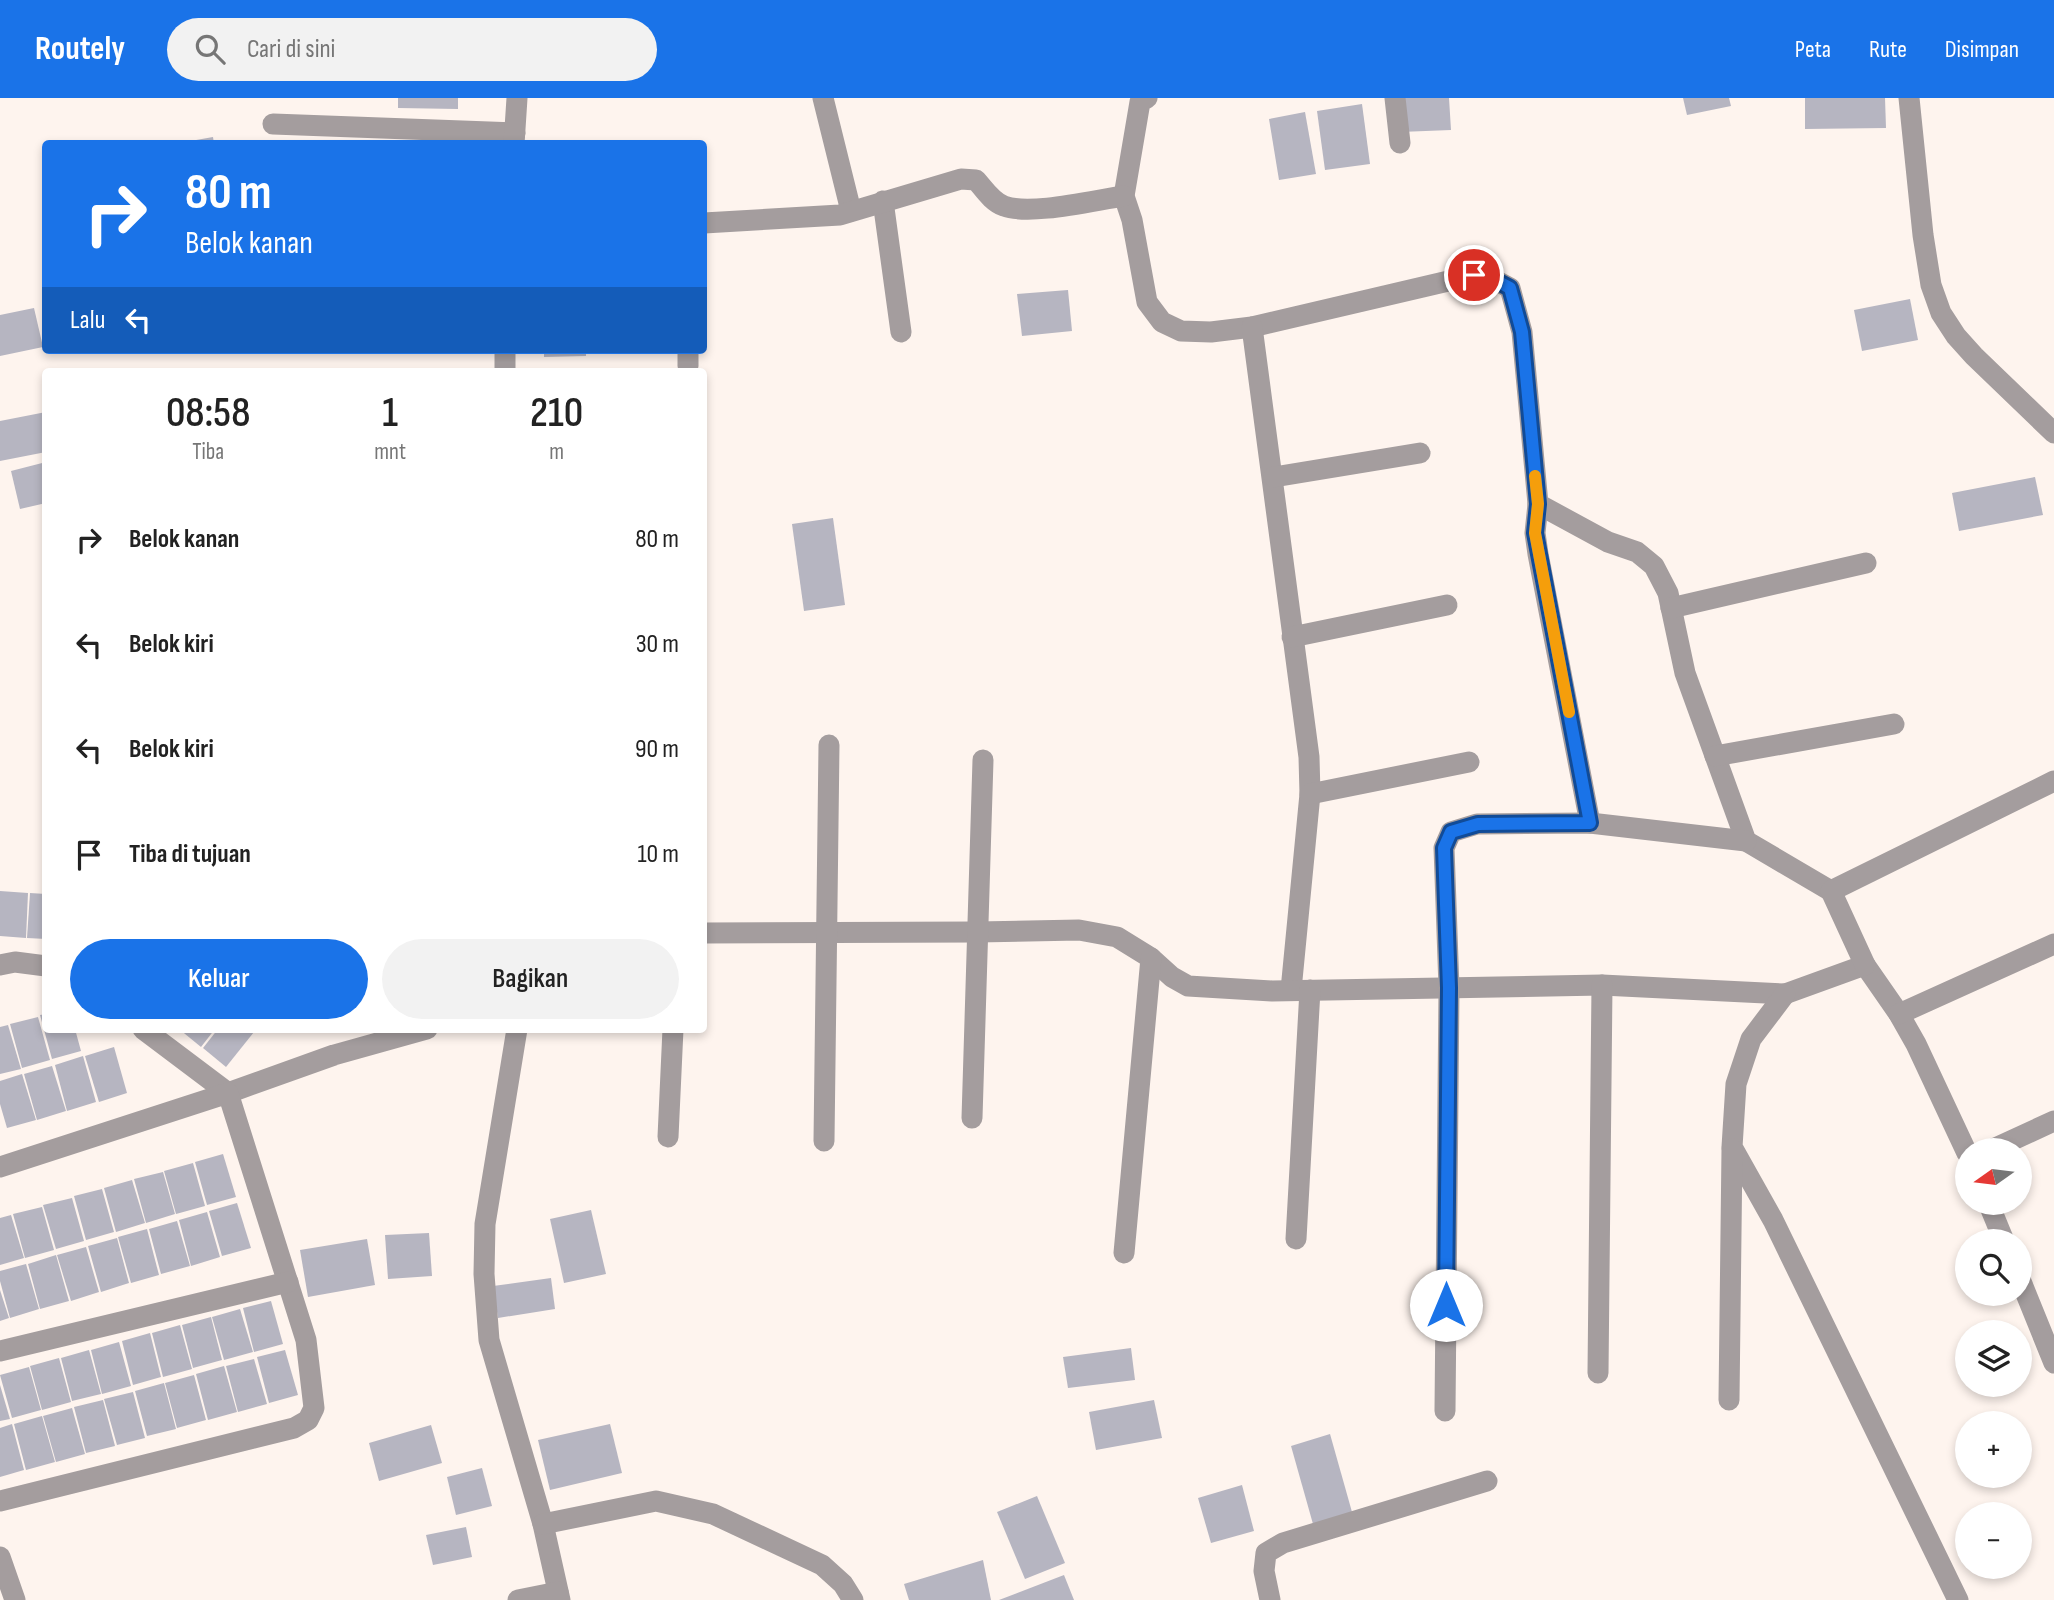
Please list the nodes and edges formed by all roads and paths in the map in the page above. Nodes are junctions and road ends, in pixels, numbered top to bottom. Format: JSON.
{"nodes":[{"id":1,"x":517,"y":98,"type":"edge"},
{"id":2,"x":823,"y":98,"type":"edge"},
{"id":3,"x":1147,"y":98,"type":"edge"},
{"id":4,"x":1395,"y":98,"type":"edge"},
{"id":5,"x":1909,"y":98,"type":"edge"},
{"id":6,"x":273,"y":124,"type":"dead end"},
{"id":7,"x":514,"y":138,"type":"edge"},
{"id":8,"x":1400,"y":143,"type":"dead end"},
{"id":9,"x":1124,"y":196,"type":"junction"},
{"id":10,"x":883,"y":201,"type":"junction"},
{"id":11,"x":851,"y":211,"type":"junction"},
{"id":12,"x":707,"y":223,"type":"edge"},
{"id":13,"x":1252,"y":327,"type":"junction"},
{"id":14,"x":901,"y":332,"type":"dead end"},
{"id":15,"x":2054,"y":433,"type":"edge"},
{"id":16,"x":1420,"y":453,"type":"dead end"},
{"id":17,"x":1273,"y":477,"type":"junction"},
{"id":18,"x":1538,"y":504,"type":"junction"},
{"id":19,"x":1866,"y":563,"type":"dead end"},
{"id":20,"x":1447,"y":606,"type":"dead end"},
{"id":21,"x":1671,"y":608,"type":"junction"},
{"id":22,"x":1292,"y":637,"type":"junction"},
{"id":23,"x":1894,"y":724,"type":"dead end"},
{"id":24,"x":829,"y":745,"type":"dead end"},
{"id":25,"x":1715,"y":756,"type":"junction"},
{"id":26,"x":983,"y":760,"type":"dead end"},
{"id":27,"x":1469,"y":762,"type":"dead end"},
{"id":28,"x":2054,"y":781,"type":"edge"},
{"id":29,"x":1310,"y":794,"type":"junction"},
{"id":30,"x":1590,"y":823,"type":"junction"},
{"id":31,"x":1746,"y":841,"type":"junction"},
{"id":32,"x":1831,"y":891,"type":"junction"},
{"id":33,"x":977,"y":932,"type":"junction"},
{"id":34,"x":707,"y":933,"type":"edge"},
{"id":35,"x":827,"y":933,"type":"junction"},
{"id":36,"x":2054,"y":944,"type":"edge"},
{"id":37,"x":1151,"y":957,"type":"junction"},
{"id":38,"x":0,"y":965,"type":"edge"},
{"id":39,"x":42,"y":965,"type":"edge"},
{"id":40,"x":1865,"y":965,"type":"junction"},
{"id":41,"x":1602,"y":985,"type":"junction"},
{"id":42,"x":1449,"y":988,"type":"junction"},
{"id":43,"x":1301,"y":990,"type":"junction"},
{"id":44,"x":1785,"y":994,"type":"junction"},
{"id":45,"x":1899,"y":1014,"type":"junction"},
{"id":46,"x":148,"y":1033,"type":"edge"},
{"id":47,"x":413,"y":1033,"type":"edge"},
{"id":48,"x":516,"y":1033,"type":"edge"},
{"id":49,"x":673,"y":1033,"type":"edge"},
{"id":50,"x":228,"y":1093,"type":"junction"},
{"id":51,"x":972,"y":1118,"type":"dead end"},
{"id":52,"x":2054,"y":1122,"type":"edge"},
{"id":53,"x":668,"y":1137,"type":"dead end"},
{"id":54,"x":1960,"y":1138,"type":"edge"},
{"id":55,"x":2018,"y":1138,"type":"edge"},
{"id":56,"x":824,"y":1141,"type":"dead end"},
{"id":57,"x":1732,"y":1147,"type":"junction"},
{"id":58,"x":0,"y":1167,"type":"edge"},
{"id":59,"x":1296,"y":1239,"type":"dead end"},
{"id":60,"x":1124,"y":1252,"type":"dead end"},
{"id":61,"x":288,"y":1282,"type":"junction"},
{"id":62,"x":2031,"y":1306,"type":"edge"},
{"id":63,"x":0,"y":1351,"type":"edge"},
{"id":64,"x":2054,"y":1363,"type":"edge"},
{"id":65,"x":1598,"y":1373,"type":"dead end"},
{"id":66,"x":1729,"y":1400,"type":"dead end"},
{"id":67,"x":1445,"y":1410,"type":"dead end"},
{"id":68,"x":1487,"y":1481,"type":"dead end"},
{"id":69,"x":0,"y":1501,"type":"edge"},
{"id":70,"x":543,"y":1524,"type":"junction"},
{"id":71,"x":0,"y":1557,"type":"edge"},
{"id":72,"x":559,"y":1596,"type":"edge"},
{"id":73,"x":15,"y":1600,"type":"edge"},
{"id":74,"x":518,"y":1600,"type":"edge"},
{"id":75,"x":853,"y":1600,"type":"edge"},
{"id":76,"x":1270,"y":1600,"type":"edge"},
{"id":77,"x":1958,"y":1600,"type":"edge"}],
"edges":[{"from":1,"to":7,"type":"street"},
{"from":2,"to":11,"type":"street"},
{"from":3,"to":9,"type":"street"},
{"from":4,"to":8,"type":"street"},
{"from":5,"to":15,"type":"street"},
{"from":6,"to":7,"type":"street"},
{"from":9,"to":10,"type":"street"},
{"from":9,"to":13,"type":"street"},
{"from":10,"to":11,"type":"street"},
{"from":10,"to":14,"type":"street"},
{"from":11,"to":12,"type":"street"},
{"from":13,"to":17,"type":"street"},
{"from":13,"to":18,"type":"street"},
{"from":16,"to":17,"type":"street"},
{"from":17,"to":22,"type":"street"},
{"from":18,"to":21,"type":"street"},
{"from":18,"to":30,"type":"street"},
{"from":19,"to":21,"type":"street"},
{"from":20,"to":22,"type":"street"},
{"from":21,"to":25,"type":"street"},
{"from":22,"to":29,"type":"street"},
{"from":23,"to":25,"type":"street"},
{"from":24,"to":35,"type":"street"},
{"from":25,"to":31,"type":"street"},
{"from":26,"to":33,"type":"street"},
{"from":27,"to":29,"type":"street"},
{"from":28,"to":32,"type":"street"},
{"from":29,"to":43,"type":"street"},
{"from":30,"to":31,"type":"street"},
{"from":30,"to":42,"type":"street"},
{"from":31,"to":32,"type":"street"},
{"from":32,"to":40,"type":"street"},
{"from":33,"to":35,"type":"street"},
{"from":33,"to":37,"type":"street"},
{"from":33,"to":51,"type":"street"},
{"from":34,"to":35,"type":"street"},
{"from":35,"to":56,"type":"street"},
{"from":36,"to":45,"type":"street"},
{"from":37,"to":43,"type":"street"},
{"from":37,"to":60,"type":"street"},
{"from":38,"to":39,"type":"street"},
{"from":40,"to":44,"type":"street"},
{"from":40,"to":45,"type":"street"},
{"from":41,"to":42,"type":"street"},
{"from":41,"to":44,"type":"street"},
{"from":41,"to":65,"type":"street"},
{"from":42,"to":43,"type":"street"},
{"from":42,"to":67,"type":"street"},
{"from":43,"to":59,"type":"street"},
{"from":44,"to":57,"type":"street"},
{"from":45,"to":54,"type":"street"},
{"from":46,"to":50,"type":"street"},
{"from":47,"to":50,"type":"street"},
{"from":48,"to":70,"type":"street"},
{"from":49,"to":53,"type":"street"},
{"from":50,"to":58,"type":"street"},
{"from":50,"to":61,"type":"street"},
{"from":52,"to":55,"type":"street"},
{"from":57,"to":66,"type":"street"},
{"from":57,"to":77,"type":"street"},
{"from":61,"to":63,"type":"street"},
{"from":61,"to":69,"type":"street"},
{"from":62,"to":64,"type":"street"},
{"from":68,"to":76,"type":"street"},
{"from":70,"to":72,"type":"street"},
{"from":70,"to":75,"type":"street"},
{"from":71,"to":73,"type":"street"},
{"from":72,"to":74,"type":"street"}]}
